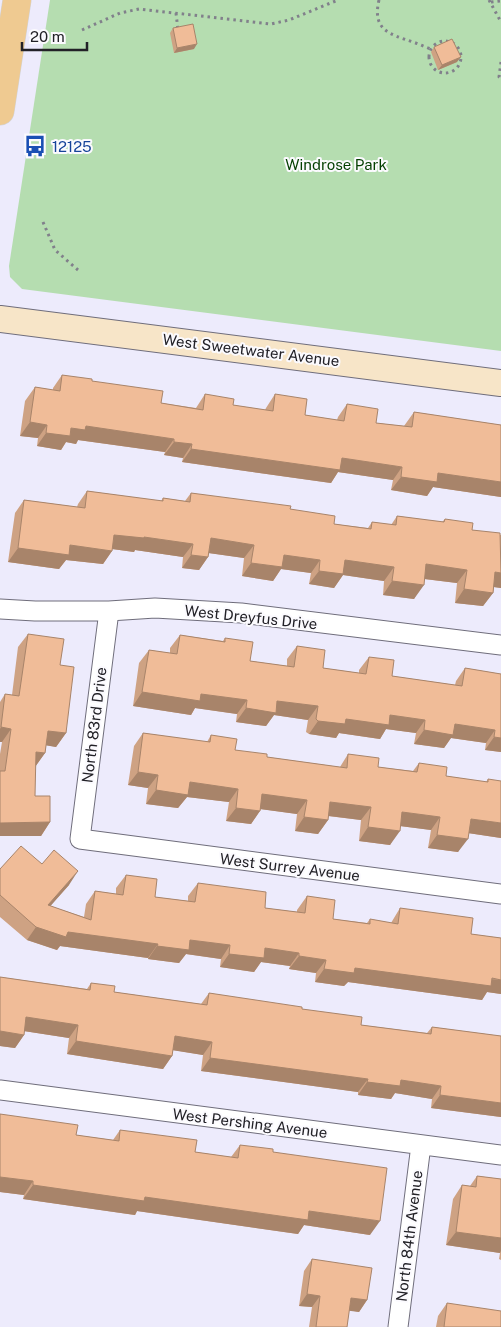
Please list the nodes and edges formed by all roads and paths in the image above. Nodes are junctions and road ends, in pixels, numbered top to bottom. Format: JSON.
{"nodes":[{"id":1,"x":16,"y":0,"type":"edge"},
{"id":2,"x":338,"y":0,"type":"edge"},
{"id":3,"x":379,"y":0,"type":"edge"},
{"id":4,"x":490,"y":1,"type":"edge"},
{"id":5,"x":501,"y":1,"type":"edge"},
{"id":6,"x":176,"y":13,"type":"junction"},
{"id":7,"x":501,"y":22,"type":"edge"},
{"id":8,"x":82,"y":30,"type":"dead end"},
{"id":9,"x":179,"y":32,"type":"edge"},
{"id":10,"x":430,"y":48,"type":"junction"},
{"id":11,"x":437,"y":49,"type":"edge"},
{"id":12,"x":501,"y":62,"type":"edge"},
{"id":13,"x":501,"y":78,"type":"edge"},
{"id":14,"x":0,"y":111,"type":"edge"},
{"id":15,"x":43,"y":222,"type":"dead end"},
{"id":16,"x":78,"y":270,"type":"dead end"},
{"id":17,"x":0,"y":318,"type":"edge"},
{"id":18,"x":501,"y":383,"type":"edge"},
{"id":19,"x":0,"y":609,"type":"edge"},
{"id":20,"x":108,"y":610,"type":"junction"},
{"id":21,"x":501,"y":645,"type":"edge"},
{"id":22,"x":80,"y":839,"type":"joint"},
{"id":23,"x":501,"y":894,"type":"edge"},
{"id":24,"x":0,"y":1090,"type":"edge"},
{"id":25,"x":421,"y":1145,"type":"junction"},
{"id":26,"x":501,"y":1155,"type":"edge"},
{"id":27,"x":398,"y":1327,"type":"edge"}],
"edges":[{"from":1,"to":14,"type":"main road"},
{"from":2,"to":6,"type":"path"},
{"from":3,"to":10,"type":"path"},
{"from":4,"to":5,"type":"path"},
{"from":4,"to":7,"type":"path"},
{"from":6,"to":8,"type":"path"},
{"from":6,"to":9,"type":"path"},
{"from":10,"to":10,"type":"path"},
{"from":10,"to":11,"type":"path"},
{"from":12,"to":13,"type":"path"},
{"from":15,"to":16,"type":"path"},
{"from":17,"to":18,"type":"street","name":"West Sweetwater Avenue"},
{"from":19,"to":20,"type":"street","name":"West Dreyfus Drive"},
{"from":20,"to":21,"type":"street","name":"West Dreyfus Drive"},
{"from":20,"to":22,"type":"street","name":"North 83rd Drive"},
{"from":22,"to":23,"type":"street","name":"West Surrey Avenue"},
{"from":24,"to":25,"type":"street","name":"West Pershing Avenue"},
{"from":25,"to":26,"type":"street","name":"West Pershing Avenue"},
{"from":25,"to":27,"type":"street","name":"North 84th Avenue"}]}
